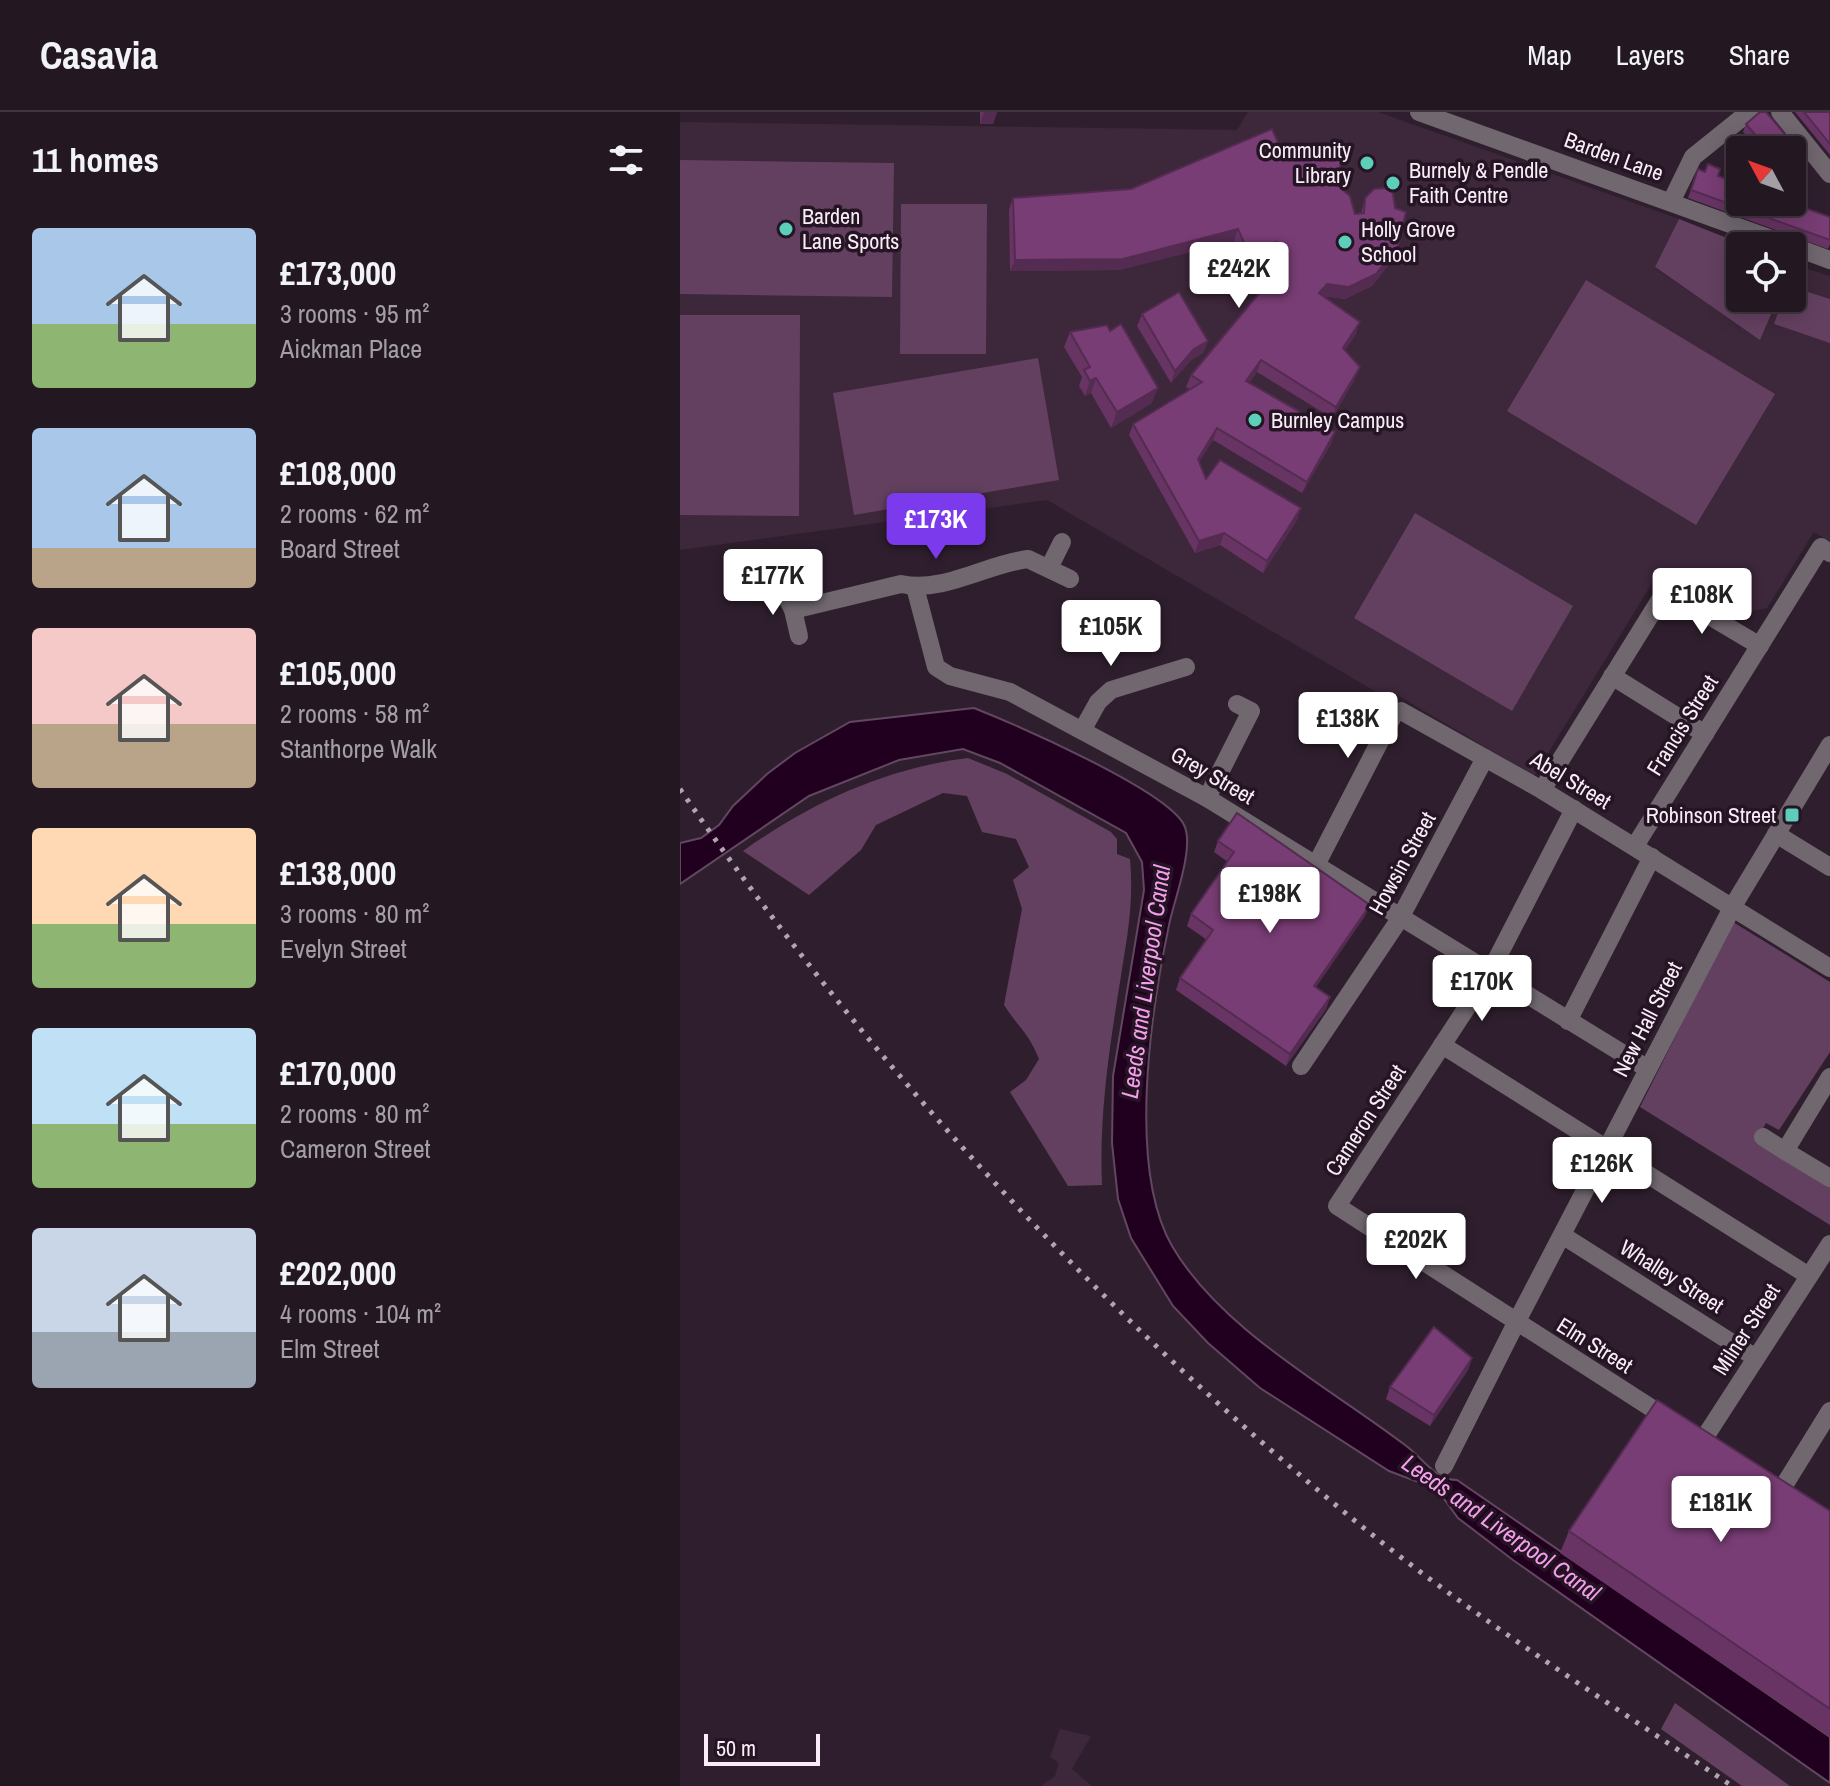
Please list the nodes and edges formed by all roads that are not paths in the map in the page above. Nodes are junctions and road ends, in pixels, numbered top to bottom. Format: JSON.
{"nodes":[{"id":1,"x":1749,"y":112,"type":"edge"},
{"id":2,"x":1780,"y":112,"type":"edge"},
{"id":3,"x":1431,"y":114,"type":"edge"},
{"id":4,"x":1830,"y":174,"type":"edge"},
{"id":5,"x":1671,"y":202,"type":"junction"},
{"id":6,"x":1753,"y":232,"type":"edge"},
{"id":7,"x":1806,"y":251,"type":"edge"},
{"id":8,"x":1830,"y":260,"type":"edge"},
{"id":9,"x":1062,"y":542,"type":"dead end"},
{"id":10,"x":1826,"y":550,"type":"edge"},
{"id":11,"x":1049,"y":568,"type":"junction"},
{"id":12,"x":1070,"y":579,"type":"dead end"},
{"id":13,"x":781,"y":586,"type":"dead end"},
{"id":14,"x":915,"y":587,"type":"junction"},
{"id":15,"x":793,"y":610,"type":"junction"},
{"id":16,"x":799,"y":636,"type":"dead end"},
{"id":17,"x":1760,"y":646,"type":"junction"},
{"id":18,"x":1186,"y":667,"type":"dead end"},
{"id":19,"x":1612,"y":676,"type":"junction"},
{"id":20,"x":1237,"y":704,"type":"dead end"},
{"id":21,"x":1083,"y":729,"type":"junction"},
{"id":22,"x":1705,"y":734,"type":"junction"},
{"id":23,"x":1830,"y":745,"type":"edge"},
{"id":24,"x":1485,"y":758,"type":"junction"},
{"id":25,"x":1542,"y":790,"type":"junction"},
{"id":26,"x":1207,"y":798,"type":"junction"},
{"id":27,"x":1574,"y":809,"type":"junction"},
{"id":28,"x":1776,"y":834,"type":"junction"},
{"id":29,"x":1635,"y":846,"type":"junction"},
{"id":30,"x":1652,"y":857,"type":"junction"},
{"id":31,"x":1316,"y":865,"type":"junction"},
{"id":32,"x":1830,"y":867,"type":"edge"},
{"id":33,"x":1733,"y":906,"type":"junction"},
{"id":34,"x":1400,"y":917,"type":"junction"},
{"id":35,"x":1830,"y":968,"type":"edge"},
{"id":36,"x":1490,"y":972,"type":"junction"},
{"id":37,"x":1568,"y":1021,"type":"junction"},
{"id":38,"x":1442,"y":1045,"type":"junction"},
{"id":39,"x":1301,"y":1066,"type":"dead end"},
{"id":40,"x":1648,"y":1069,"type":"junction"},
{"id":41,"x":1830,"y":1077,"type":"edge"},
{"id":42,"x":1763,"y":1137,"type":"dead end"},
{"id":43,"x":1785,"y":1151,"type":"junction"},
{"id":44,"x":1606,"y":1152,"type":"junction"},
{"id":45,"x":1830,"y":1178,"type":"edge"},
{"id":46,"x":1337,"y":1206,"type":"joint"},
{"id":47,"x":1562,"y":1235,"type":"junction"},
{"id":48,"x":1830,"y":1244,"type":"edge"},
{"id":49,"x":1809,"y":1276,"type":"junction"},
{"id":50,"x":1516,"y":1322,"type":"junction"},
{"id":51,"x":1756,"y":1358,"type":"junction"},
{"id":52,"x":1830,"y":1411,"type":"edge"},
{"id":53,"x":1710,"y":1445,"type":"joint"},
{"id":54,"x":1444,"y":1466,"type":"dead end"},
{"id":55,"x":1780,"y":1492,"type":"edge"}],
"edges":[{"from":1,"to":5,"type":"street"},
{"from":2,"to":4,"type":"street"},
{"from":3,"to":5,"type":"street","name":"Barden Lane"},
{"from":5,"to":6,"type":"street","name":"Barden Lane"},
{"from":7,"to":8,"type":"street","name":"Barden Lane"},
{"from":9,"to":11,"type":"street"},
{"from":10,"to":17,"type":"street","name":"Francis Street"},
{"from":11,"to":12,"type":"street"},
{"from":11,"to":14,"type":"street"},
{"from":13,"to":15,"type":"street"},
{"from":14,"to":15,"type":"street"},
{"from":14,"to":21,"type":"street","name":"Grey Street"},
{"from":15,"to":16,"type":"street"},
{"from":17,"to":19,"type":"street"},
{"from":17,"to":22,"type":"street","name":"Francis Street"},
{"from":18,"to":21,"type":"street"},
{"from":19,"to":22,"type":"street"},
{"from":19,"to":25,"type":"street"},
{"from":20,"to":26,"type":"street"},
{"from":21,"to":26,"type":"street","name":"Grey Street"},
{"from":22,"to":29,"type":"street","name":"Francis Street"},
{"from":23,"to":28,"type":"street","name":"New Hall Street"},
{"from":24,"to":25,"type":"street","name":"Abel Street"},
{"from":24,"to":31,"type":"street","name":"Abel Street"},
{"from":24,"to":34,"type":"street","name":"Howsin Street"},
{"from":25,"to":27,"type":"street","name":"Abel Street"},
{"from":26,"to":31,"type":"street","name":"Grey Street"},
{"from":27,"to":29,"type":"street","name":"Abel Street"},
{"from":27,"to":36,"type":"street","name":"Cameron Street"},
{"from":28,"to":32,"type":"street"},
{"from":28,"to":33,"type":"street","name":"New Hall Street"},
{"from":29,"to":30,"type":"street","name":"Abel Street"},
{"from":30,"to":33,"type":"street","name":"Abel Street"},
{"from":30,"to":37,"type":"street"},
{"from":31,"to":34,"type":"street","name":"Grey Street"},
{"from":33,"to":35,"type":"street","name":"Abel Street"},
{"from":33,"to":40,"type":"street","name":"New Hall Street"},
{"from":34,"to":36,"type":"street","name":"Grey Street"},
{"from":34,"to":39,"type":"street","name":"Howsin Street"},
{"from":36,"to":37,"type":"street","name":"Grey Street"},
{"from":36,"to":38,"type":"street","name":"Cameron Street"},
{"from":37,"to":40,"type":"street","name":"Grey Street"},
{"from":38,"to":44,"type":"street"},
{"from":38,"to":46,"type":"street","name":"Cameron Street"},
{"from":40,"to":44,"type":"street","name":"New Hall Street"},
{"from":41,"to":43,"type":"street"},
{"from":42,"to":43,"type":"street"},
{"from":43,"to":45,"type":"street"},
{"from":44,"to":47,"type":"street","name":"New Hall Street"},
{"from":44,"to":49,"type":"street"},
{"from":46,"to":50,"type":"street","name":"Elm Street"},
{"from":47,"to":50,"type":"street","name":"New Hall Street"},
{"from":47,"to":51,"type":"street","name":"Whalley Street"},
{"from":48,"to":49,"type":"street","name":"Milner Street"},
{"from":49,"to":51,"type":"street","name":"Milner Street"},
{"from":50,"to":53,"type":"street","name":"Elm Street"},
{"from":50,"to":54,"type":"street","name":"New Hall Street"},
{"from":51,"to":53,"type":"street","name":"Milner Street"},
{"from":52,"to":55,"type":"street"}]}
